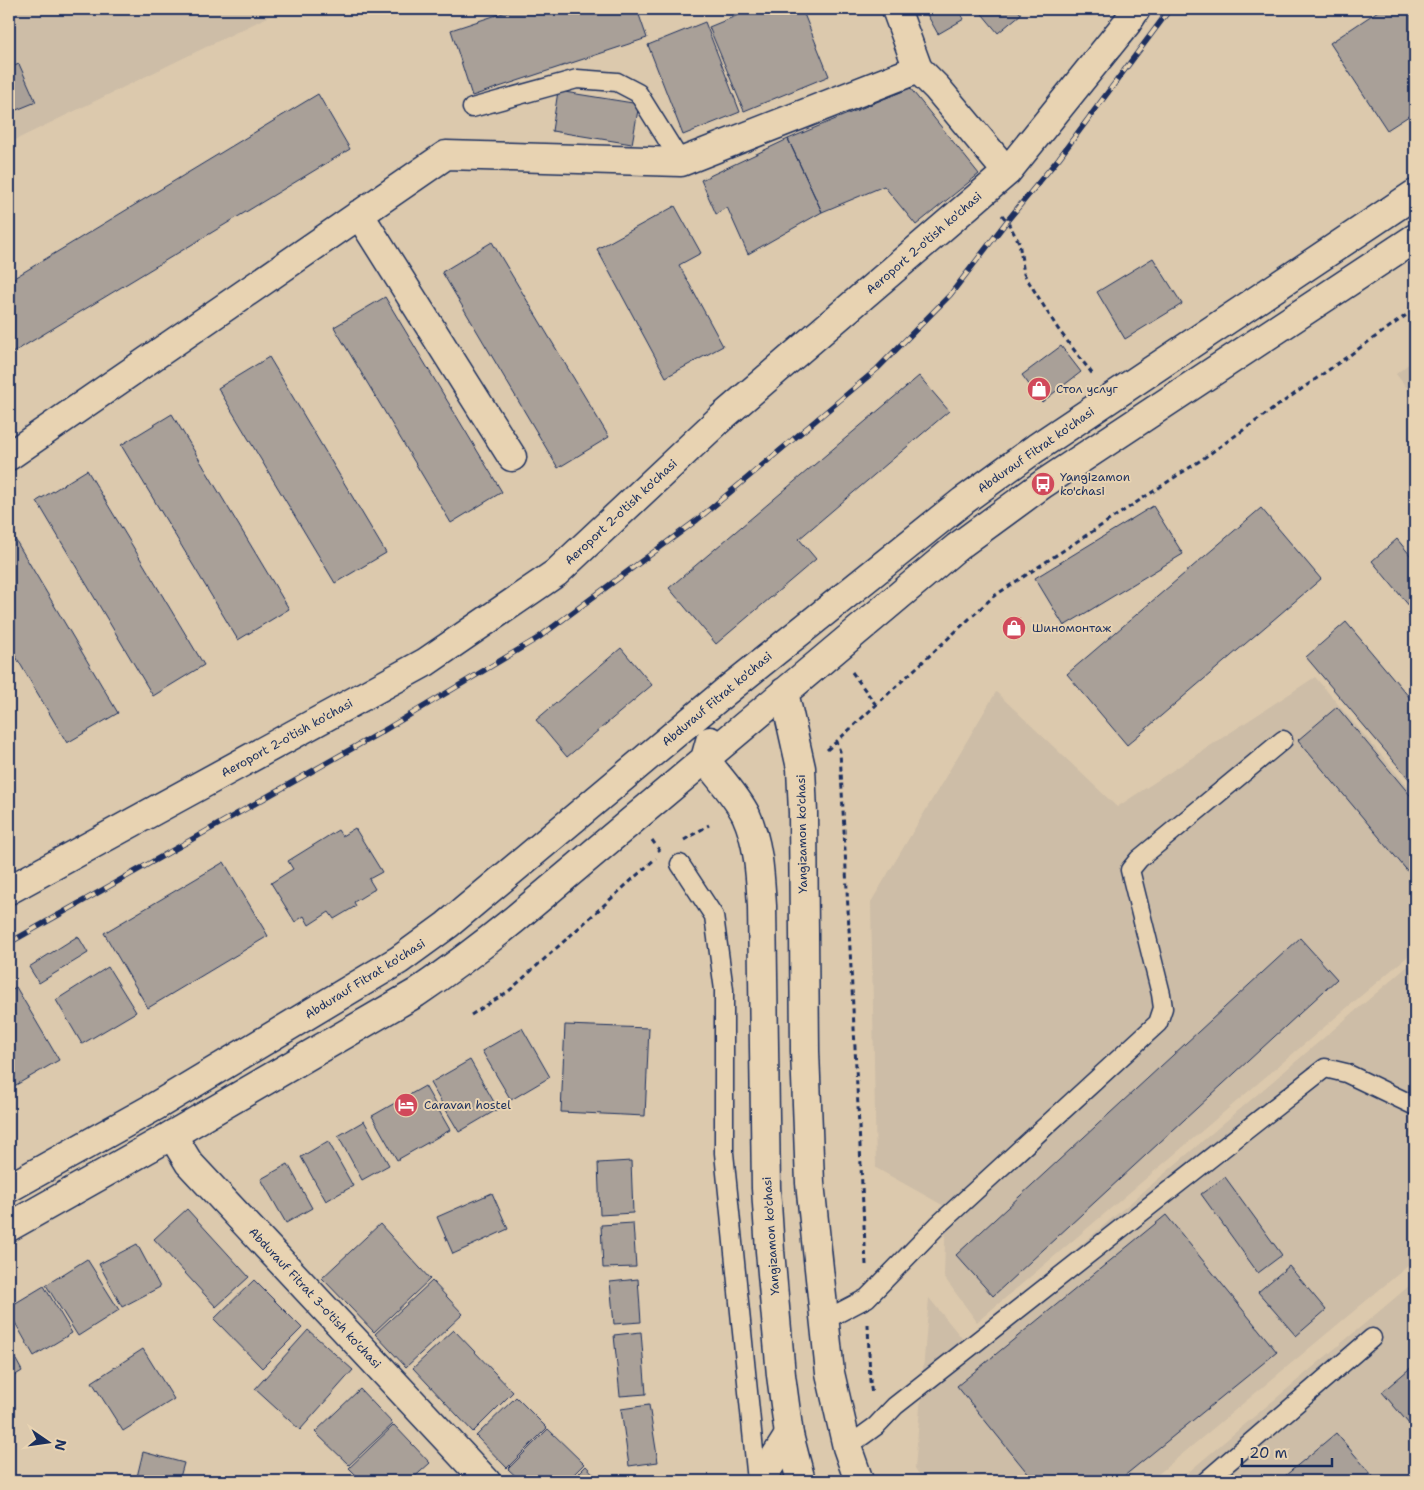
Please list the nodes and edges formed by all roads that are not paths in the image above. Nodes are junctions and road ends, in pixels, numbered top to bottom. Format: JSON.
{"nodes":[{"id":1,"x":896,"y":9,"type":"edge"},
{"id":2,"x":1136,"y":9,"type":"edge"},
{"id":3,"x":918,"y":69,"type":"junction"},
{"id":4,"x":472,"y":108,"type":"dead end"},
{"id":5,"x":681,"y":162,"type":"junction"},
{"id":6,"x":1007,"y":172,"type":"junction"},
{"id":7,"x":1415,"y":194,"type":"edge"},
{"id":8,"x":359,"y":214,"type":"junction"},
{"id":9,"x":1415,"y":238,"type":"edge"},
{"id":10,"x":9,"y":456,"type":"edge"},
{"id":11,"x":512,"y":457,"type":"dead end"},
{"id":12,"x":725,"y":692,"type":"junction"},
{"id":13,"x":784,"y":692,"type":"junction"},
{"id":14,"x":1283,"y":740,"type":"dead end"},
{"id":15,"x":704,"y":759,"type":"junction"},
{"id":16,"x":680,"y":864,"type":"dead end"},
{"id":17,"x":9,"y":890,"type":"edge"},
{"id":18,"x":156,"y":1106,"type":"junction"},
{"id":19,"x":1415,"y":1106,"type":"edge"},
{"id":20,"x":172,"y":1135,"type":"junction"},
{"id":21,"x":9,"y":1188,"type":"edge"},
{"id":22,"x":9,"y":1227,"type":"edge"},
{"id":23,"x":825,"y":1320,"type":"junction"},
{"id":24,"x":1372,"y":1338,"type":"dead end"},
{"id":25,"x":789,"y":1435,"type":"junction"},
{"id":26,"x":847,"y":1447,"type":"junction"},
{"id":27,"x":486,"y":1481,"type":"edge"},
{"id":28,"x":758,"y":1481,"type":"edge"},
{"id":29,"x":801,"y":1481,"type":"edge"},
{"id":30,"x":859,"y":1481,"type":"edge"},
{"id":31,"x":1206,"y":1481,"type":"edge"}],
"edges":[{"from":1,"to":3,"type":"main road"},
{"from":2,"to":6,"type":"main road","name":"Aeroport 2-o'tish ko'chasi"},
{"from":3,"to":5,"type":"main road"},
{"from":3,"to":6,"type":"main road"},
{"from":4,"to":5,"type":"lane"},
{"from":5,"to":8,"type":"main road"},
{"from":6,"to":17,"type":"main road","name":"Aeroport 2-o'tish ko'chasi"},
{"from":7,"to":12,"type":"main road","name":"Abdurauf Fitrat ko'chasi"},
{"from":8,"to":10,"type":"main road"},
{"from":8,"to":11,"type":"main road"},
{"from":9,"to":13,"type":"main road"},
{"from":12,"to":13,"type":"main road"},
{"from":12,"to":15,"type":"main road"},
{"from":12,"to":18,"type":"main road","name":"Abdurauf Fitrat ko'chasi"},
{"from":13,"to":15,"type":"main road"},
{"from":13,"to":23,"type":"main road","name":"Yangizamon ko'chasi"},
{"from":14,"to":23,"type":"lane"},
{"from":15,"to":20,"type":"main road"},
{"from":15,"to":25,"type":"main road","name":"Yangizamon ko'chasi"},
{"from":16,"to":28,"type":"lane"},
{"from":18,"to":20,"type":"main road","name":"Abdurauf Fitrat 3-o'tish ko'chasi"},
{"from":18,"to":21,"type":"main road","name":"Abdurauf Fitrat ko'chasi"},
{"from":19,"to":26,"type":"lane"},
{"from":20,"to":22,"type":"main road"},
{"from":20,"to":27,"type":"main road","name":"Abdurauf Fitrat 3-o'tish ko'chasi"},
{"from":23,"to":26,"type":"main road","name":"Yangizamon ko'chasi"},
{"from":24,"to":31,"type":"lane"},
{"from":25,"to":28,"type":"main road"},
{"from":25,"to":29,"type":"main road","name":"Yangizamon ko'chasi"},
{"from":26,"to":30,"type":"main road","name":"Yangizamon ko'chasi"}]}
